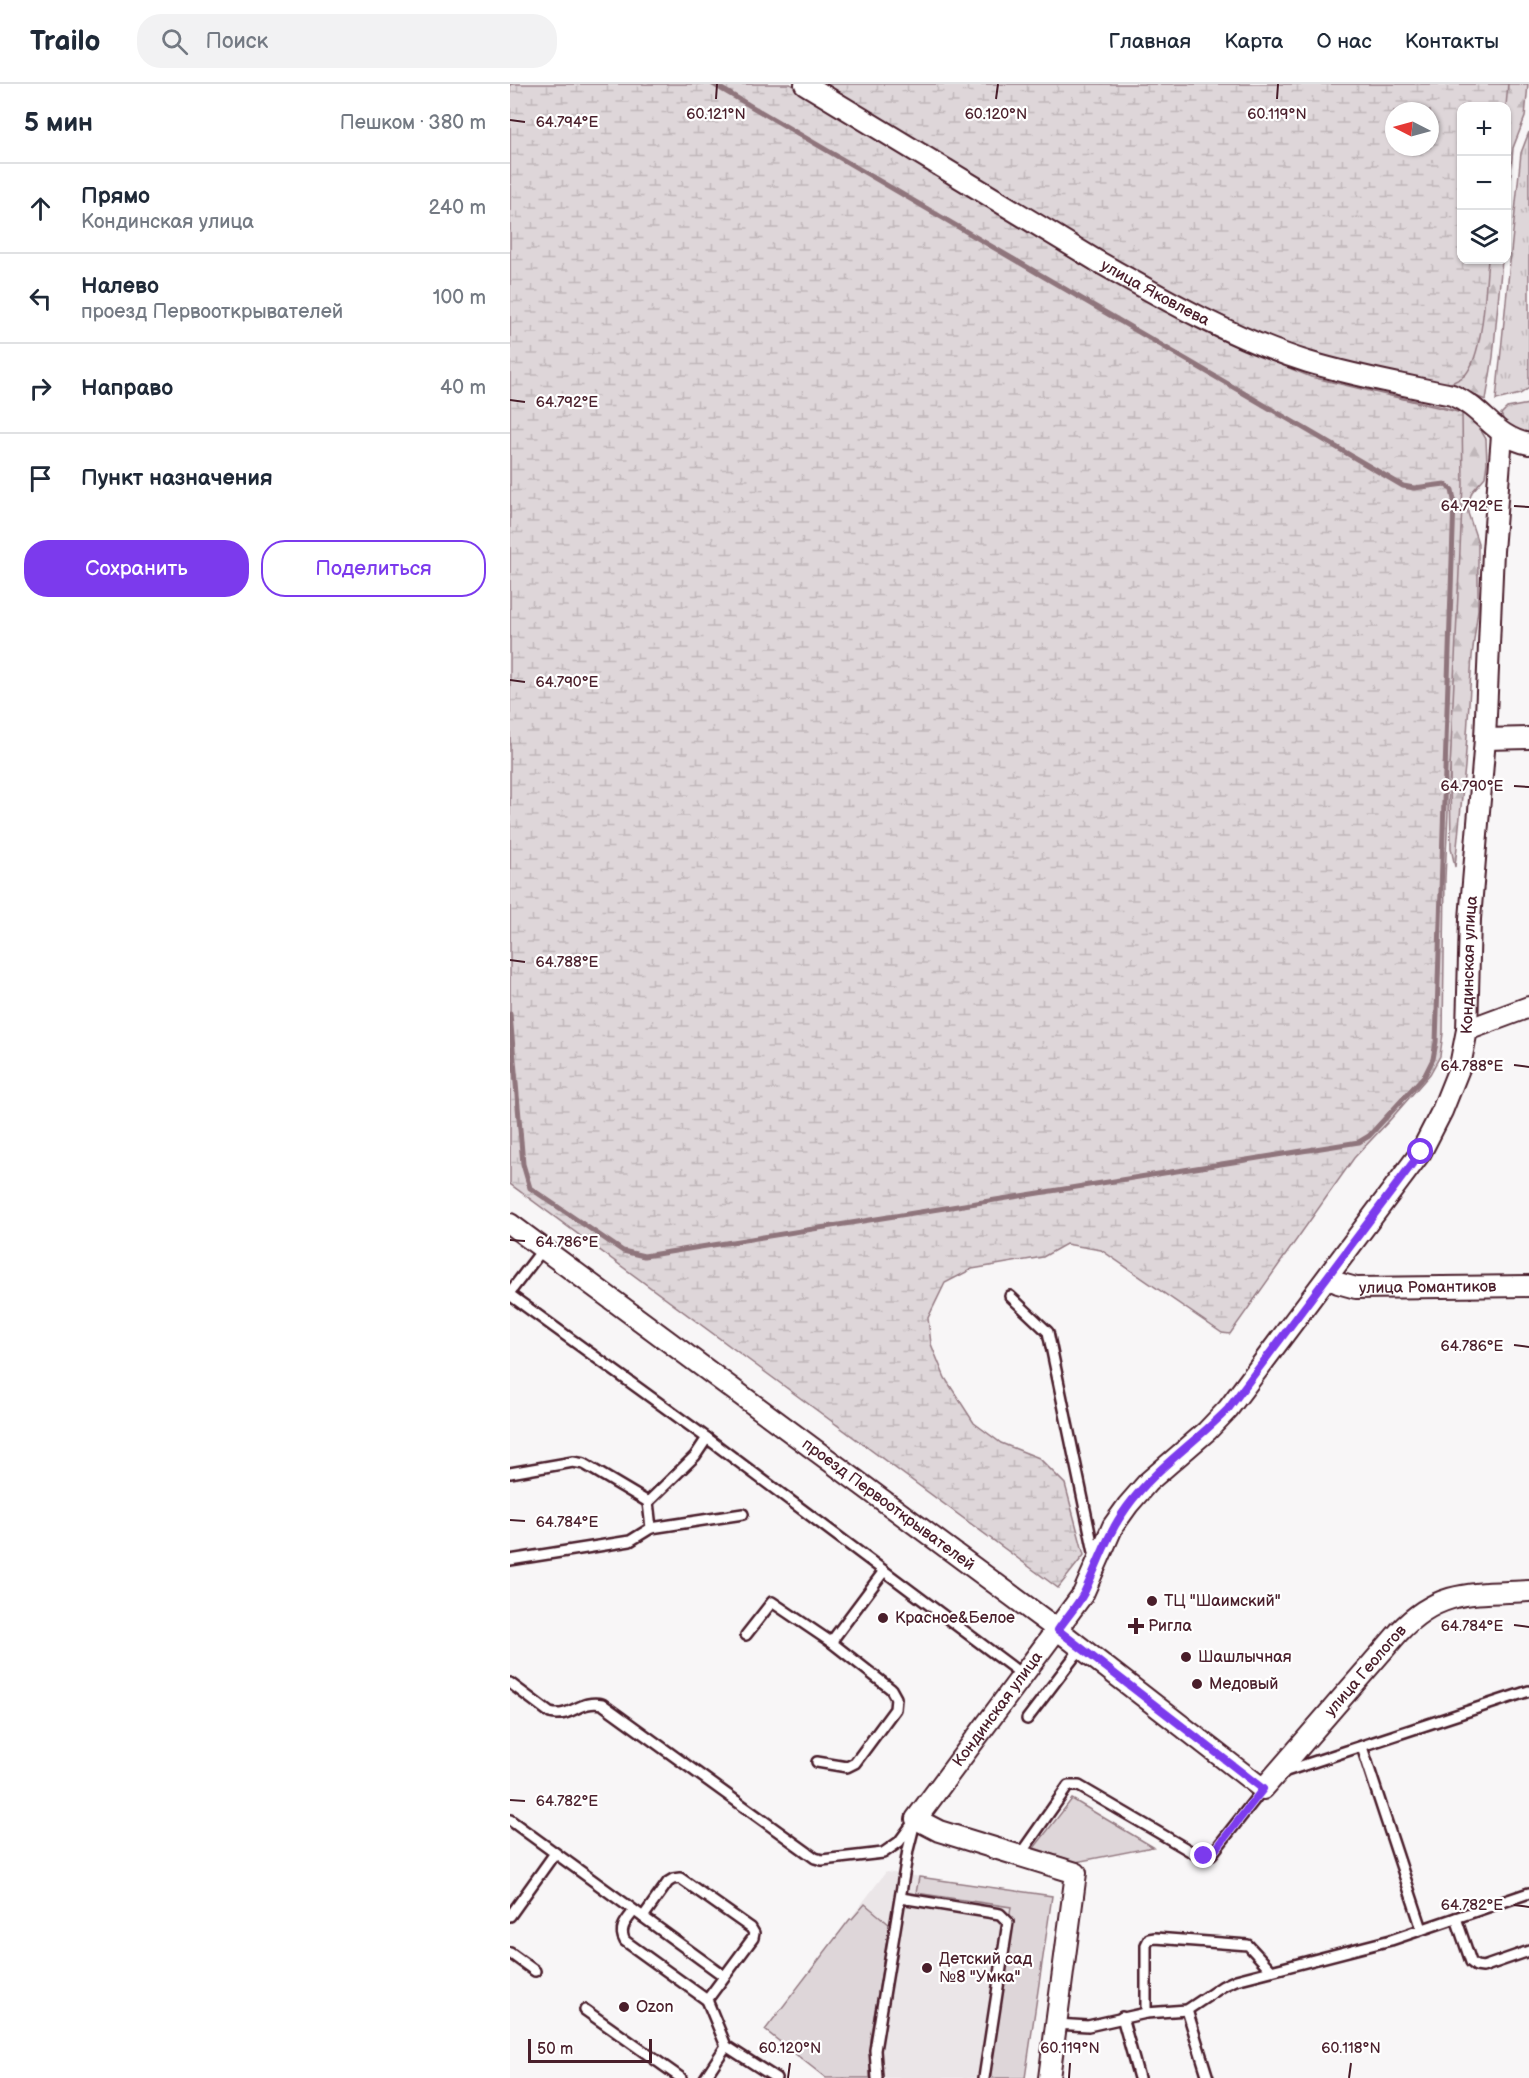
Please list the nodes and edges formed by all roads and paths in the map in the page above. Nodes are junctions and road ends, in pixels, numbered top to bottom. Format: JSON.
{"nodes":[{"id":1,"x":805,"y":84,"type":"edge"},
{"id":2,"x":1502,"y":435,"type":"junction"},
{"id":3,"x":1529,"y":444,"type":"edge"},
{"id":4,"x":1529,"y":738,"type":"edge"},
{"id":5,"x":1485,"y":739,"type":"junction"},
{"id":6,"x":1529,"y":1007,"type":"edge"},
{"id":7,"x":1467,"y":1030,"type":"junction"},
{"id":8,"x":510,"y":1224,"type":"edge"},
{"id":9,"x":543,"y":1249,"type":"junction"},
{"id":10,"x":1328,"y":1277,"type":"junction"},
{"id":11,"x":1529,"y":1286,"type":"edge"},
{"id":12,"x":510,"y":1294,"type":"edge"},
{"id":13,"x":1010,"y":1296,"type":"dead end"},
{"id":14,"x":708,"y":1438,"type":"junction"},
{"id":15,"x":510,"y":1473,"type":"edge"},
{"id":16,"x":648,"y":1502,"type":"junction"},
{"id":17,"x":743,"y":1514,"type":"dead end"},
{"id":18,"x":651,"y":1528,"type":"junction"},
{"id":19,"x":510,"y":1560,"type":"edge"},
{"id":20,"x":1096,"y":1563,"type":"junction"},
{"id":21,"x":884,"y":1571,"type":"junction"},
{"id":22,"x":1529,"y":1592,"type":"edge"},
{"id":23,"x":1058,"y":1630,"type":"junction"},
{"id":24,"x":746,"y":1635,"type":"dead end"},
{"id":25,"x":831,"y":1642,"type":"junction"},
{"id":26,"x":1081,"y":1648,"type":"junction"},
{"id":27,"x":1024,"y":1676,"type":"junction"},
{"id":28,"x":510,"y":1683,"type":"edge"},
{"id":29,"x":1529,"y":1691,"type":"edge"},
{"id":30,"x":1027,"y":1719,"type":"dead end"},
{"id":31,"x":1362,"y":1747,"type":"junction"},
{"id":32,"x":817,"y":1762,"type":"dead end"},
{"id":33,"x":1270,"y":1782,"type":"junction"},
{"id":34,"x":916,"y":1819,"type":"junction"},
{"id":35,"x":510,"y":1820,"type":"edge"},
{"id":36,"x":899,"y":1842,"type":"junction"},
{"id":37,"x":908,"y":1850,"type":"junction"},
{"id":38,"x":555,"y":1853,"type":"junction"},
{"id":39,"x":1018,"y":1856,"type":"junction"},
{"id":40,"x":1529,"y":1893,"type":"edge"},
{"id":41,"x":901,"y":1898,"type":"junction"},
{"id":42,"x":634,"y":1911,"type":"junction"},
{"id":43,"x":510,"y":1916,"type":"edge"},
{"id":44,"x":643,"y":1917,"type":"junction"},
{"id":45,"x":1456,"y":1918,"type":"junction"},
{"id":46,"x":1422,"y":1929,"type":"junction"},
{"id":47,"x":1529,"y":1951,"type":"edge"},
{"id":48,"x":510,"y":1953,"type":"edge"},
{"id":49,"x":1271,"y":1970,"type":"junction"},
{"id":50,"x":535,"y":1971,"type":"dead end"},
{"id":51,"x":723,"y":1976,"type":"junction"},
{"id":52,"x":707,"y":2000,"type":"junction"},
{"id":53,"x":585,"y":2010,"type":"dead end"},
{"id":54,"x":1188,"y":2010,"type":"junction"},
{"id":55,"x":1146,"y":2013,"type":"junction"},
{"id":56,"x":1122,"y":2017,"type":"junction"},
{"id":57,"x":1056,"y":2024,"type":"junction"},
{"id":58,"x":726,"y":2046,"type":"junction"},
{"id":59,"x":681,"y":2078,"type":"edge"},
{"id":60,"x":705,"y":2078,"type":"edge"},
{"id":61,"x":776,"y":2078,"type":"edge"},
{"id":62,"x":877,"y":2078,"type":"edge"},
{"id":63,"x":984,"y":2078,"type":"edge"},
{"id":64,"x":1049,"y":2078,"type":"edge"},
{"id":65,"x":1138,"y":2078,"type":"edge"},
{"id":66,"x":1208,"y":2078,"type":"edge"}],
"edges":[{"from":1,"to":2,"type":"street","name":"улица Яковлева"},
{"from":2,"to":3,"type":"street","name":"улица Яковлева"},
{"from":2,"to":5,"type":"street","name":"Кондинская улица"},
{"from":4,"to":5,"type":"street"},
{"from":5,"to":7,"type":"street","name":"Кондинская улица"},
{"from":6,"to":7,"type":"street"},
{"from":7,"to":10,"type":"street","name":"Кондинская улица"},
{"from":8,"to":9,"type":"street","name":"проезд Первооткрывателей"},
{"from":9,"to":12,"type":"lane"},
{"from":9,"to":23,"type":"street","name":"проезд Первооткрывателей"},
{"from":10,"to":11,"type":"street","name":"улица Романтиков"},
{"from":10,"to":20,"type":"street","name":"Кондинская улица"},
{"from":12,"to":14,"type":"lane"},
{"from":13,"to":20,"type":"lane"},
{"from":14,"to":16,"type":"lane"},
{"from":14,"to":21,"type":"lane"},
{"from":15,"to":16,"type":"lane"},
{"from":16,"to":18,"type":"lane"},
{"from":17,"to":18,"type":"lane"},
{"from":18,"to":19,"type":"lane"},
{"from":20,"to":23,"type":"street","name":"Кондинская улица"},
{"from":21,"to":25,"type":"lane"},
{"from":21,"to":27,"type":"lane"},
{"from":22,"to":33,"type":"street","name":"улица Геологов"},
{"from":23,"to":26,"type":"street","name":"проезд Первооткрывателей"},
{"from":23,"to":27,"type":"street","name":"Кондинская улица"},
{"from":24,"to":25,"type":"lane"},
{"from":25,"to":32,"type":"lane"},
{"from":26,"to":30,"type":"lane"},
{"from":26,"to":33,"type":"street","name":"проезд Первооткрывателей"},
{"from":27,"to":34,"type":"street","name":"Кондинская улица"},
{"from":28,"to":36,"type":"lane"},
{"from":29,"to":31,"type":"lane"},
{"from":31,"to":33,"type":"lane"},
{"from":31,"to":46,"type":"lane"},
{"from":33,"to":39,"type":"lane"},
{"from":34,"to":36,"type":"lane"},
{"from":34,"to":37,"type":"lane"},
{"from":34,"to":39,"type":"street"},
{"from":35,"to":38,"type":"lane"},
{"from":36,"to":37,"type":"lane"},
{"from":37,"to":41,"type":"lane"},
{"from":38,"to":42,"type":"lane"},
{"from":38,"to":43,"type":"lane"},
{"from":39,"to":57,"type":"street"},
{"from":40,"to":45,"type":"lane"},
{"from":41,"to":62,"type":"lane"},
{"from":41,"to":63,"type":"lane"},
{"from":42,"to":44,"type":"lane"},
{"from":42,"to":52,"type":"lane"},
{"from":44,"to":51,"type":"lane"},
{"from":44,"to":51,"type":"lane"},
{"from":45,"to":46,"type":"lane"},
{"from":45,"to":47,"type":"lane"},
{"from":46,"to":49,"type":"lane"},
{"from":48,"to":50,"type":"lane"},
{"from":49,"to":54,"type":"lane"},
{"from":49,"to":55,"type":"lane"},
{"from":51,"to":52,"type":"lane"},
{"from":52,"to":58,"type":"lane"},
{"from":53,"to":59,"type":"lane"},
{"from":54,"to":55,"type":"lane"},
{"from":54,"to":66,"type":"lane"},
{"from":55,"to":56,"type":"lane"},
{"from":56,"to":57,"type":"lane"},
{"from":56,"to":65,"type":"lane"},
{"from":57,"to":64,"type":"street"},
{"from":58,"to":60,"type":"lane"},
{"from":58,"to":61,"type":"lane"}]}
